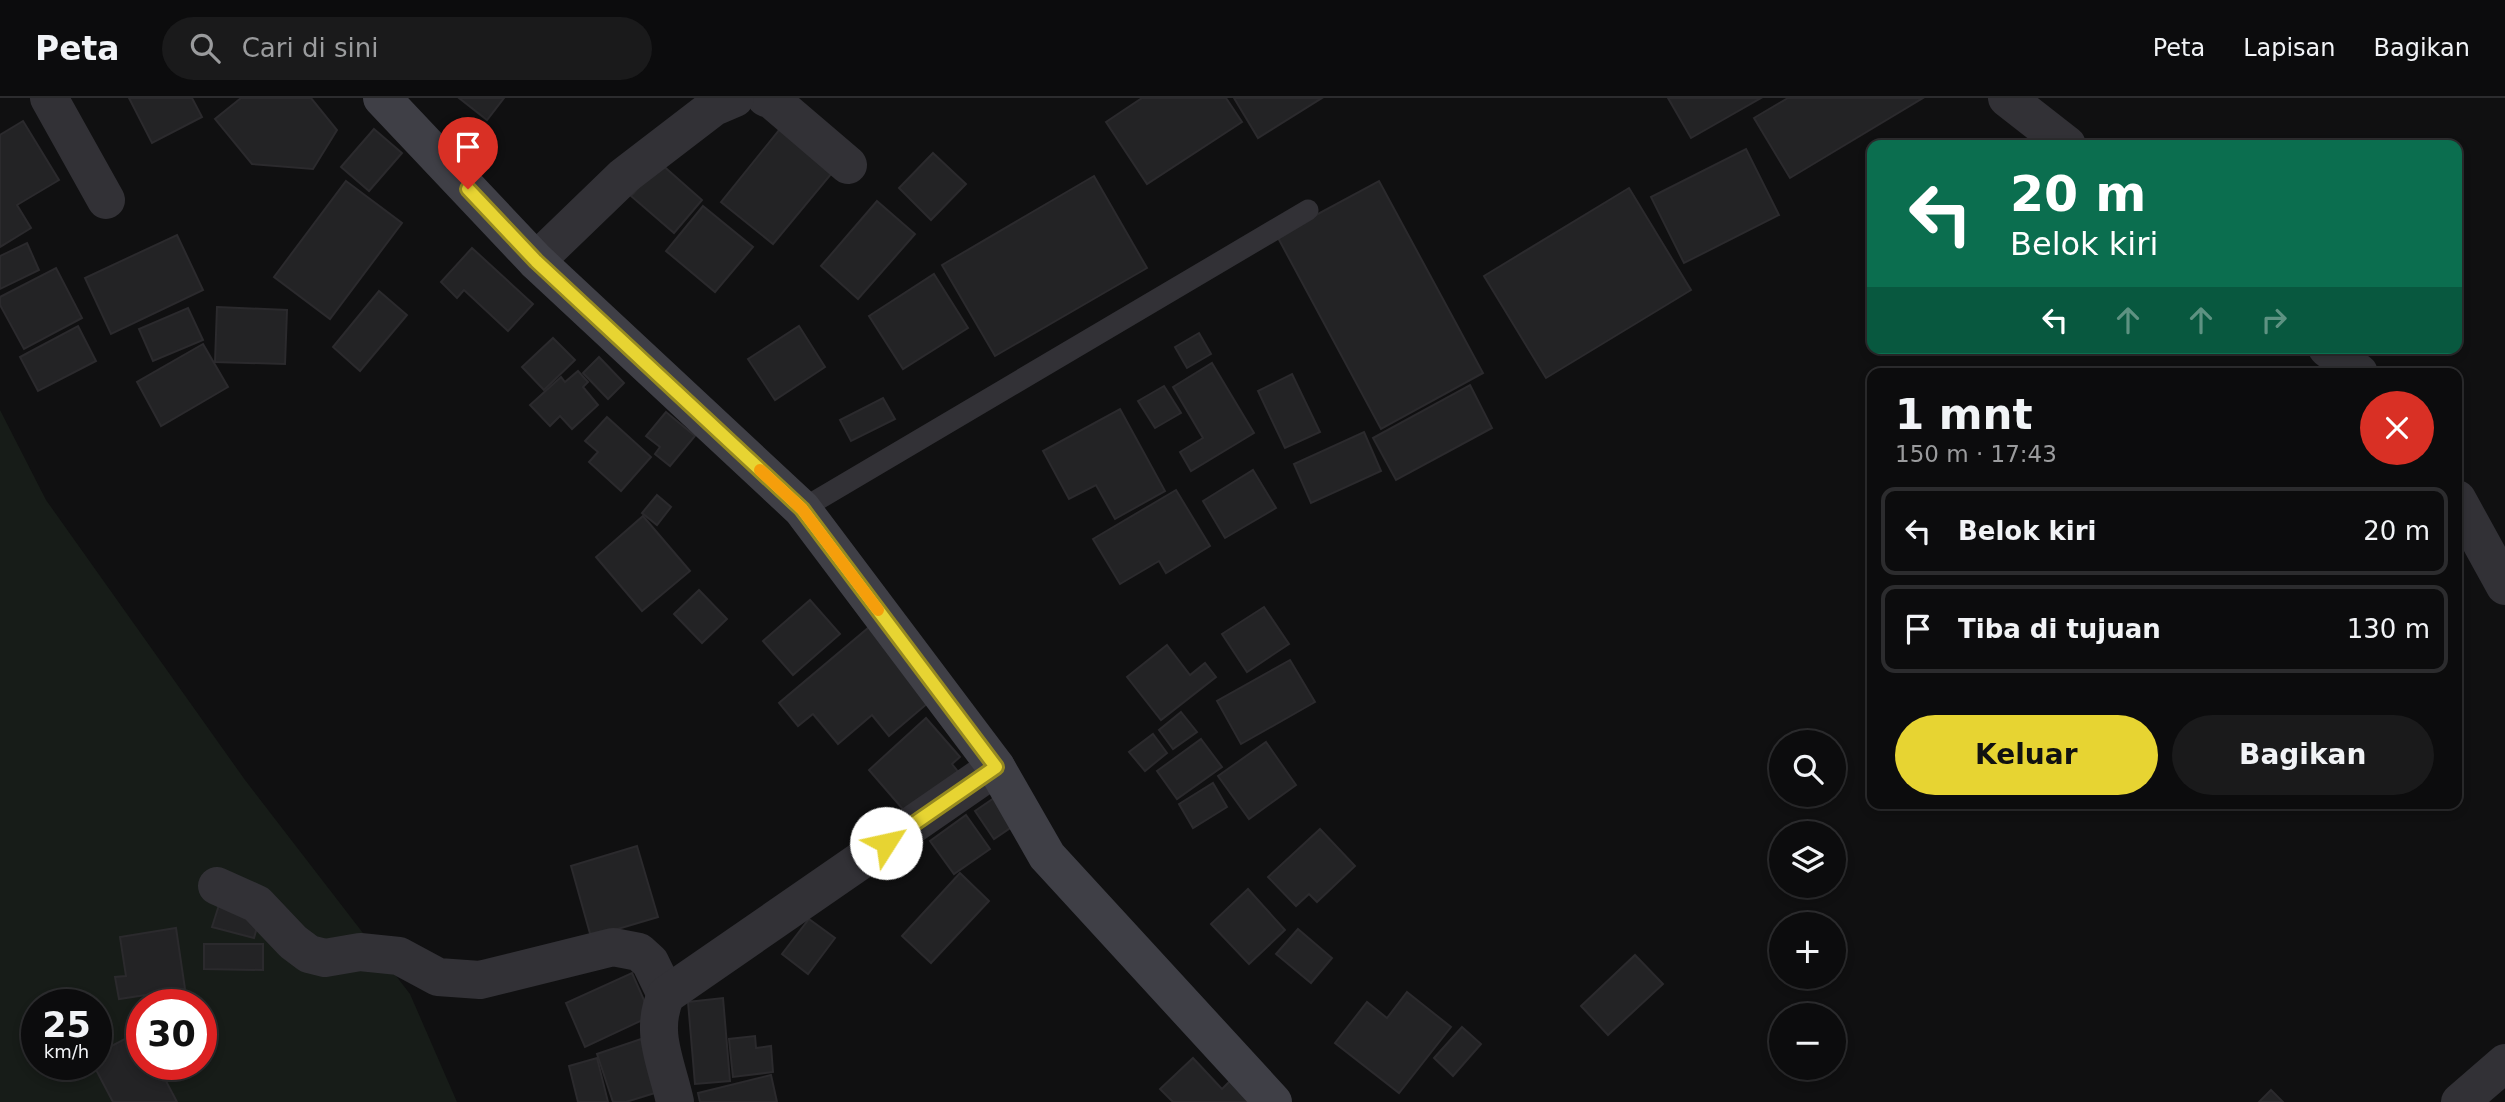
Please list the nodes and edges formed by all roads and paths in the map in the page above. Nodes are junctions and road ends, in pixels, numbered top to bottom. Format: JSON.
{"nodes":[{"id":1,"x":48,"y":98,"type":"edge"},
{"id":2,"x":382,"y":98,"type":"edge"},
{"id":3,"x":735,"y":98,"type":"edge"},
{"id":4,"x":766,"y":98,"type":"edge"},
{"id":5,"x":2007,"y":98,"type":"edge"},
{"id":6,"x":2061,"y":140,"type":"edge"},
{"id":7,"x":848,"y":165,"type":"dead end"},
{"id":8,"x":106,"y":201,"type":"dead end"},
{"id":9,"x":1308,"y":210,"type":"dead end"},
{"id":10,"x":536,"y":261,"type":"junction"},
{"id":11,"x":2335,"y":354,"type":"edge"},
{"id":12,"x":2353,"y":368,"type":"edge"},
{"id":13,"x":2462,"y":508,"type":"edge"},
{"id":14,"x":802,"y":509,"type":"junction"},
{"id":15,"x":2505,"y":586,"type":"edge"},
{"id":16,"x":996,"y":767,"type":"junction"},
{"id":17,"x":217,"y":886,"type":"dead end"},
{"id":18,"x":666,"y":995,"type":"junction"},
{"id":19,"x":2505,"y":1063,"type":"edge"},
{"id":20,"x":675,"y":1102,"type":"edge"},
{"id":21,"x":1273,"y":1102,"type":"edge"},
{"id":22,"x":2460,"y":1102,"type":"edge"}],
"edges":[{"from":1,"to":8,"type":"street"},
{"from":2,"to":10,"type":"street"},
{"from":3,"to":10,"type":"street"},
{"from":4,"to":7,"type":"street"},
{"from":5,"to":6,"type":"street"},
{"from":9,"to":14,"type":"lane"},
{"from":10,"to":14,"type":"street"},
{"from":11,"to":12,"type":"street"},
{"from":13,"to":15,"type":"street"},
{"from":14,"to":16,"type":"street"},
{"from":16,"to":18,"type":"street"},
{"from":16,"to":21,"type":"street"},
{"from":17,"to":18,"type":"street"},
{"from":18,"to":20,"type":"street"},
{"from":19,"to":22,"type":"street"}]}
